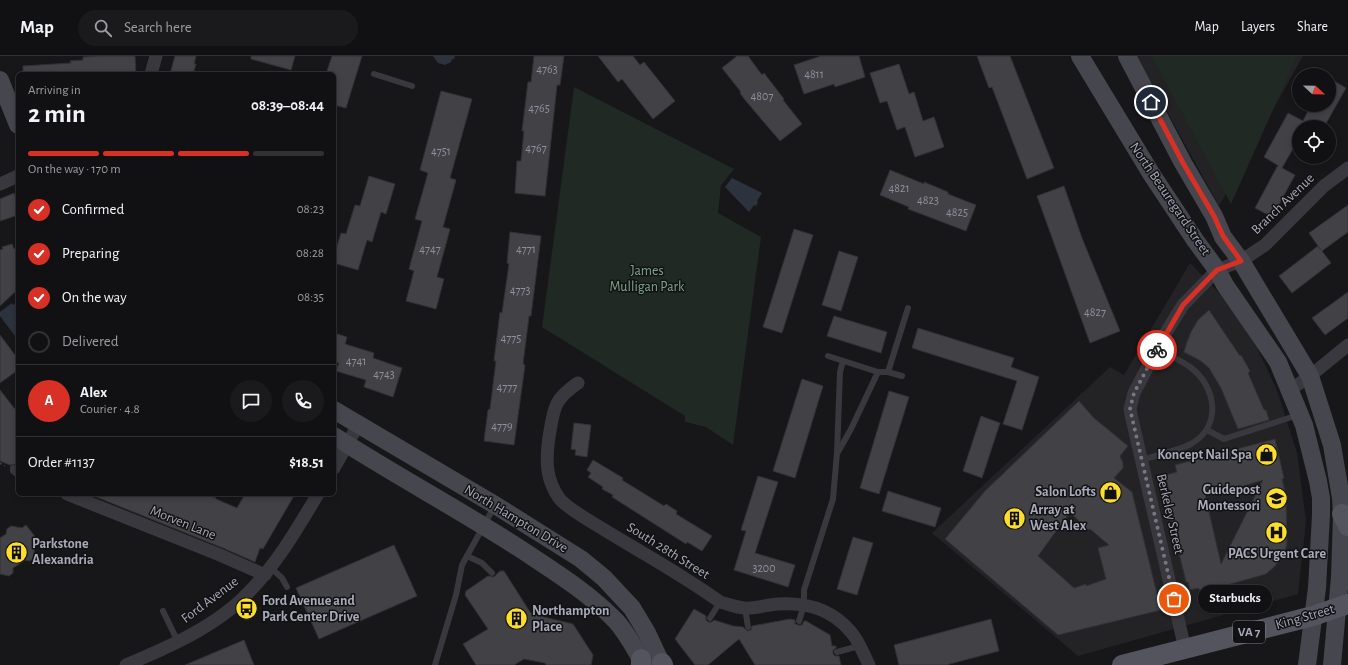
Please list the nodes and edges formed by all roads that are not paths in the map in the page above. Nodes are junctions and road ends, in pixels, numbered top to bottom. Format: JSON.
{"nodes":[{"id":1,"x":156,"y":56,"type":"edge"},
{"id":2,"x":1080,"y":56,"type":"edge"},
{"id":3,"x":1127,"y":56,"type":"edge"},
{"id":4,"x":152,"y":72,"type":"edge"},
{"id":5,"x":374,"y":74,"type":"dead end"},
{"id":6,"x":0,"y":80,"type":"edge"},
{"id":7,"x":412,"y":86,"type":"dead end"},
{"id":8,"x":16,"y":120,"type":"edge"},
{"id":9,"x":1348,"y":168,"type":"edge"},
{"id":10,"x":16,"y":177,"type":"edge"},
{"id":11,"x":0,"y":184,"type":"edge"},
{"id":12,"x":1241,"y":261,"type":"junction"},
{"id":13,"x":1217,"y":270,"type":"junction"},
{"id":14,"x":908,"y":308,"type":"dead end"},
{"id":15,"x":1348,"y":345,"type":"edge"},
{"id":16,"x":1158,"y":349,"type":"junction"},
{"id":17,"x":828,"y":356,"type":"dead end"},
{"id":18,"x":843,"y":361,"type":"junction"},
{"id":19,"x":878,"y":372,"type":"junction"},
{"id":20,"x":888,"y":372,"type":"junction"},
{"id":21,"x":902,"y":376,"type":"dead end"},
{"id":22,"x":1310,"y":376,"type":"junction"},
{"id":23,"x":578,"y":383,"type":"dead end"},
{"id":24,"x":1290,"y":390,"type":"junction"},
{"id":25,"x":336,"y":411,"type":"edge"},
{"id":26,"x":1299,"y":415,"type":"junction"},
{"id":27,"x":358,"y":425,"type":"junction"},
{"id":28,"x":1207,"y":430,"type":"junction"},
{"id":29,"x":340,"y":440,"type":"edge"},
{"id":30,"x":838,"y":453,"type":"junction"},
{"id":31,"x":336,"y":459,"type":"edge"},
{"id":32,"x":1141,"y":460,"type":"junction"},
{"id":33,"x":13,"y":468,"type":"dead end"},
{"id":34,"x":16,"y":474,"type":"edge"},
{"id":35,"x":78,"y":496,"type":"edge"},
{"id":36,"x":317,"y":496,"type":"edge"},
{"id":37,"x":495,"y":505,"type":"junction"},
{"id":38,"x":1345,"y":520,"type":"edge"},
{"id":39,"x":484,"y":526,"type":"junction"},
{"id":40,"x":467,"y":556,"type":"junction"},
{"id":41,"x":267,"y":571,"type":"junction"},
{"id":42,"x":492,"y":573,"type":"dead end"},
{"id":43,"x":287,"y":587,"type":"dead end"},
{"id":44,"x":720,"y":602,"type":"junction"},
{"id":45,"x":804,"y":605,"type":"junction"},
{"id":46,"x":1342,"y":606,"type":"edge"},
{"id":47,"x":745,"y":608,"type":"junction"},
{"id":48,"x":163,"y":611,"type":"dead end"},
{"id":49,"x":1313,"y":616,"type":"junction"},
{"id":50,"x":710,"y":618,"type":"dead end"},
{"id":51,"x":799,"y":621,"type":"dead end"},
{"id":52,"x":748,"y":627,"type":"dead end"},
{"id":53,"x":178,"y":642,"type":"junction"},
{"id":54,"x":860,"y":646,"type":"junction"},
{"id":55,"x":1185,"y":649,"type":"junction"},
{"id":56,"x":837,"y":652,"type":"dead end"},
{"id":57,"x":652,"y":664,"type":"edge"},
{"id":58,"x":126,"y":665,"type":"edge"},
{"id":59,"x":434,"y":665,"type":"edge"},
{"id":60,"x":869,"y":665,"type":"edge"},
{"id":61,"x":1122,"y":665,"type":"edge"},
{"id":62,"x":1307,"y":665,"type":"edge"},
{"id":63,"x":1332,"y":665,"type":"edge"}],
"edges":[{"from":1,"to":4,"type":"street"},
{"from":2,"to":13,"type":"main road","name":"North Beauregard Street"},
{"from":3,"to":12,"type":"main road","name":"North Beauregard Street"},
{"from":5,"to":7,"type":"lane"},
{"from":6,"to":8,"type":"main road"},
{"from":9,"to":12,"type":"street","name":"Branch Avenue"},
{"from":10,"to":11,"type":"street"},
{"from":12,"to":13,"type":"street","name":"Branch Avenue"},
{"from":12,"to":22,"type":"main road","name":"North Beauregard Street"},
{"from":13,"to":16,"type":"street","name":"Berkeley Street"},
{"from":13,"to":24,"type":"main road","name":"North Beauregard Street"},
{"from":14,"to":20,"type":"lane"},
{"from":15,"to":22,"type":"street"},
{"from":16,"to":28,"type":"lane"},
{"from":16,"to":32,"type":"street","name":"Berkeley Street"},
{"from":17,"to":18,"type":"lane"},
{"from":18,"to":19,"type":"lane"},
{"from":18,"to":30,"type":"lane"},
{"from":19,"to":20,"type":"lane"},
{"from":19,"to":30,"type":"lane"},
{"from":20,"to":21,"type":"lane"},
{"from":22,"to":24,"type":"street"},
{"from":22,"to":38,"type":"main road","name":"North Beauregard Street"},
{"from":23,"to":44,"type":"street","name":"South 28th Street"},
{"from":24,"to":26,"type":"main road","name":"North Beauregard Street"},
{"from":25,"to":27,"type":"main road","name":"North Hampton Drive"},
{"from":26,"to":28,"type":"lane"},
{"from":26,"to":49,"type":"main road","name":"North Beauregard Street"},
{"from":27,"to":29,"type":"street"},
{"from":27,"to":37,"type":"main road","name":"North Hampton Drive"},
{"from":28,"to":32,"type":"lane"},
{"from":29,"to":31,"type":"street"},
{"from":29,"to":39,"type":"main road","name":"North Hampton Drive"},
{"from":30,"to":45,"type":"lane"},
{"from":32,"to":55,"type":"street","name":"Berkeley Street"},
{"from":33,"to":34,"type":"lane"},
{"from":35,"to":41,"type":"street","name":"Morven Lane"},
{"from":36,"to":41,"type":"street","name":"Ford Avenue"},
{"from":37,"to":39,"type":"lane"},
{"from":37,"to":57,"type":"main road","name":"North Hampton Drive"},
{"from":38,"to":46,"type":"main road","name":"North Beauregard Street"},
{"from":39,"to":40,"type":"lane"},
{"from":39,"to":57,"type":"main road","name":"North Hampton Drive"},
{"from":40,"to":42,"type":"lane"},
{"from":40,"to":59,"type":"lane"},
{"from":41,"to":43,"type":"lane"},
{"from":41,"to":53,"type":"street","name":"Ford Avenue"},
{"from":44,"to":47,"type":"street","name":"South 28th Street"},
{"from":44,"to":50,"type":"lane"},
{"from":45,"to":47,"type":"street","name":"South 28th Street"},
{"from":45,"to":51,"type":"lane"},
{"from":45,"to":54,"type":"street","name":"South 28th Street"},
{"from":46,"to":49,"type":"main road","name":"King Street","number":"VA 7"},
{"from":46,"to":63,"type":"main road","name":"North Beauregard Street"},
{"from":47,"to":52,"type":"lane"},
{"from":48,"to":53,"type":"lane"},
{"from":49,"to":55,"type":"main road","name":"King Street","number":"VA 7"},
{"from":49,"to":62,"type":"main road","name":"North Beauregard Street"},
{"from":53,"to":58,"type":"street","name":"Ford Avenue"},
{"from":54,"to":56,"type":"lane"},
{"from":54,"to":60,"type":"street","name":"South 28th Street"},
{"from":55,"to":61,"type":"main road","name":"King Street","number":"VA 7"}]}
